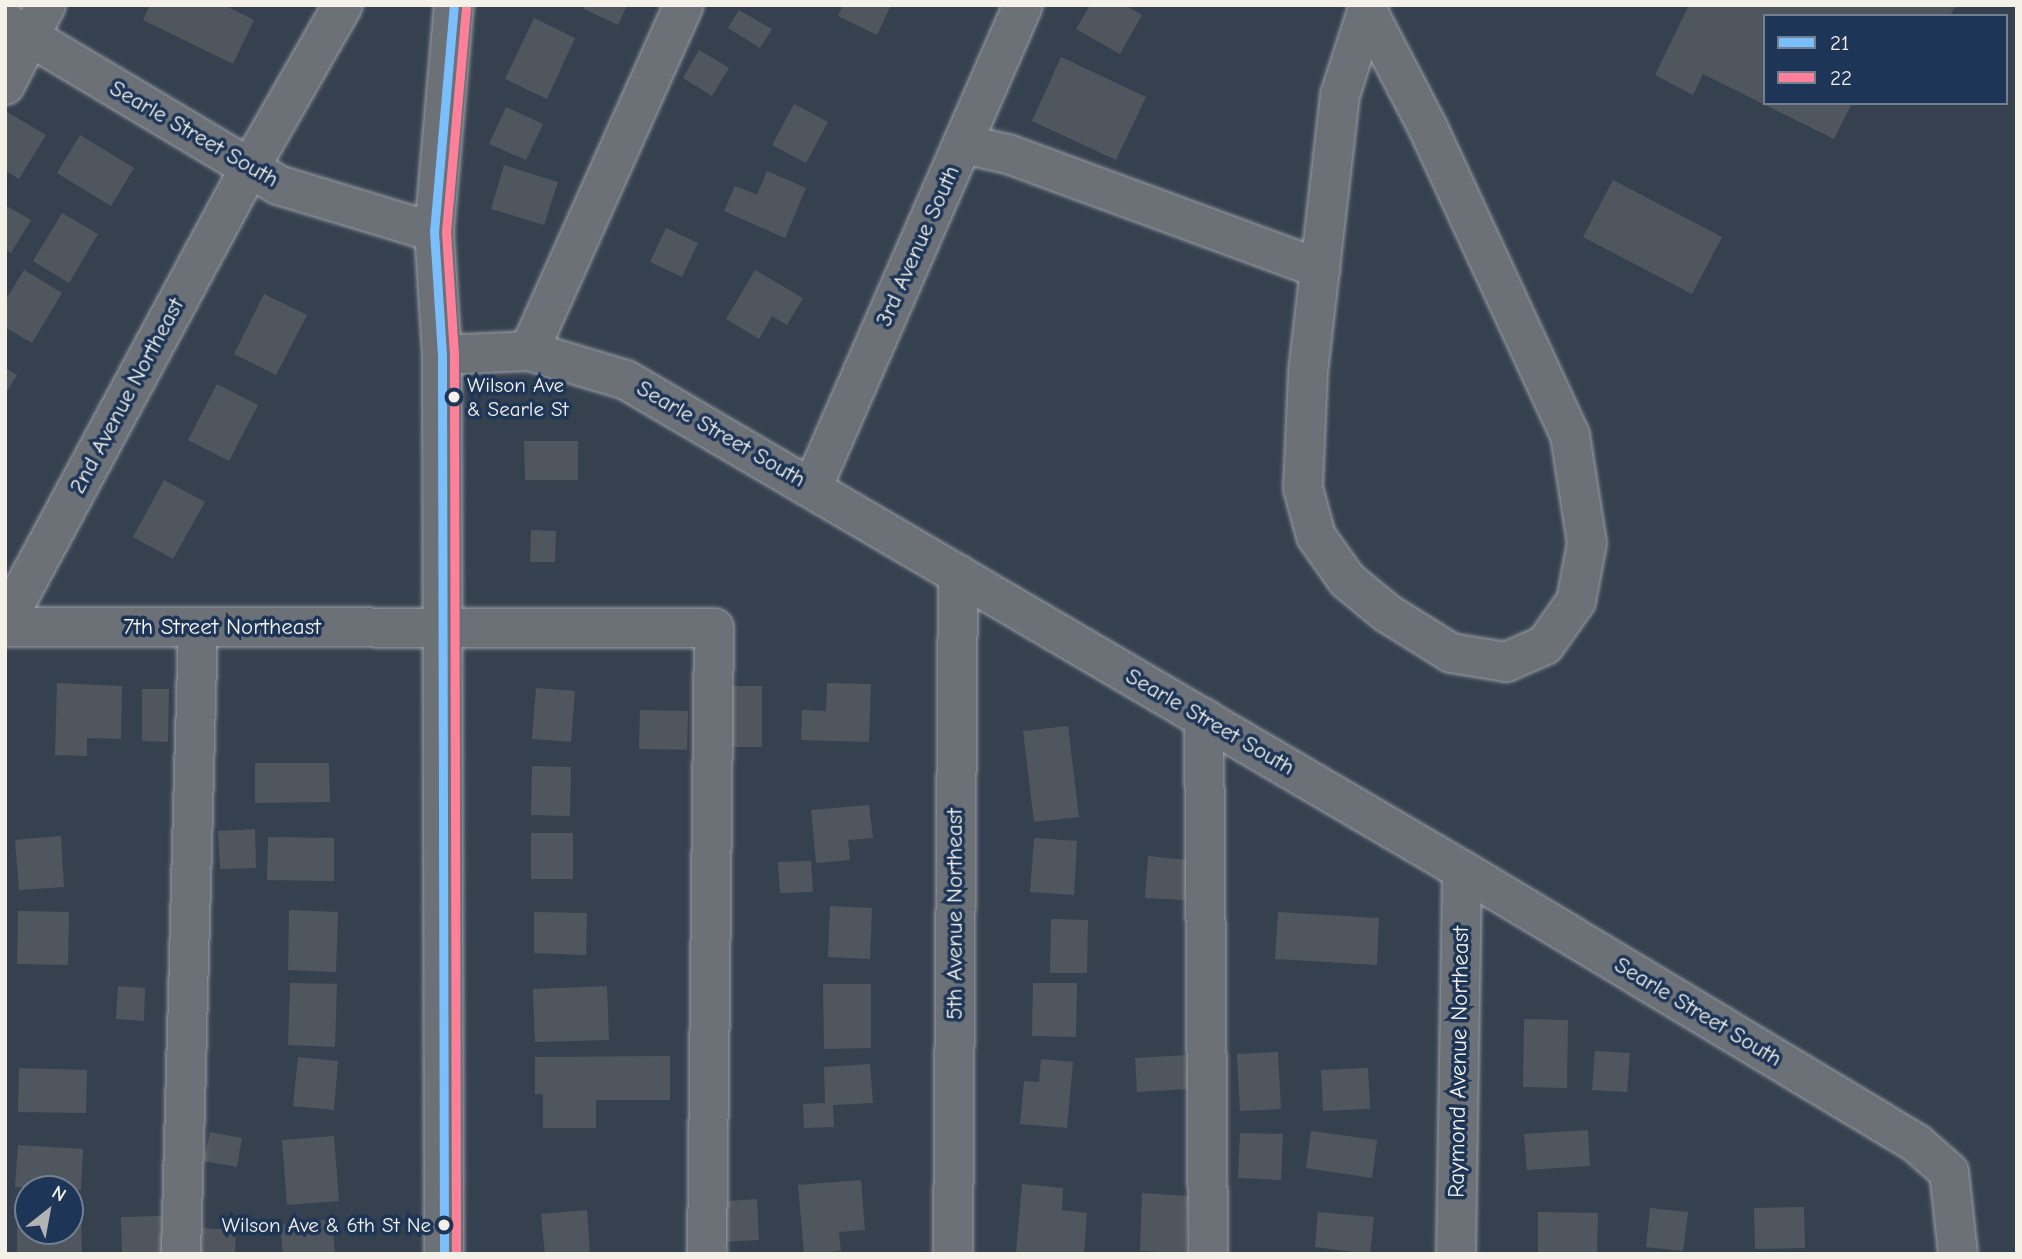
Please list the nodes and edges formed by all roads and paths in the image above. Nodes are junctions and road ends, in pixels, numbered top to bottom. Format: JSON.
{"nodes":[{"id":1,"x":344,"y":5,"type":"edge"},
{"id":2,"x":454,"y":5,"type":"edge"},
{"id":3,"x":684,"y":5,"type":"edge"},
{"id":4,"x":1023,"y":5,"type":"edge"},
{"id":5,"x":1369,"y":10,"type":"edge"},
{"id":6,"x":27,"y":22,"type":"edge"},
{"id":7,"x":5,"y":85,"type":"edge"},
{"id":8,"x":962,"y":144,"type":"junction"},
{"id":9,"x":249,"y":169,"type":"junction"},
{"id":10,"x":434,"y":232,"type":"junction"},
{"id":11,"x":1320,"y":268,"type":"junction"},
{"id":12,"x":529,"y":351,"type":"junction"},
{"id":13,"x":442,"y":355,"type":"junction"},
{"id":14,"x":813,"y":486,"type":"junction"},
{"id":15,"x":958,"y":574,"type":"junction"},
{"id":16,"x":5,"y":625,"type":"edge"},
{"id":17,"x":198,"y":627,"type":"junction"},
{"id":18,"x":439,"y":628,"type":"junction"},
{"id":19,"x":1204,"y":718,"type":"junction"},
{"id":20,"x":1462,"y":870,"type":"junction"},
{"id":21,"x":181,"y":1254,"type":"edge"},
{"id":22,"x":444,"y":1254,"type":"edge"},
{"id":23,"x":707,"y":1254,"type":"edge"},
{"id":24,"x":953,"y":1254,"type":"edge"},
{"id":25,"x":1208,"y":1254,"type":"edge"},
{"id":26,"x":1456,"y":1254,"type":"edge"},
{"id":27,"x":1958,"y":1254,"type":"edge"}],
"edges":[{"from":1,"to":9,"type":"street","name":"2nd Avenue Northeast"},
{"from":2,"to":10,"type":"street"},
{"from":3,"to":12,"type":"street"},
{"from":4,"to":8,"type":"street","name":"3rd Avenue South"},
{"from":5,"to":11,"type":"street"},
{"from":5,"to":11,"type":"street"},
{"from":6,"to":7,"type":"street"},
{"from":6,"to":9,"type":"street","name":"Searle Street South"},
{"from":8,"to":11,"type":"street"},
{"from":8,"to":14,"type":"street","name":"3rd Avenue South"},
{"from":9,"to":10,"type":"street","name":"Searle Street South"},
{"from":9,"to":16,"type":"street","name":"2nd Avenue Northeast"},
{"from":10,"to":13,"type":"street"},
{"from":12,"to":13,"type":"street","name":"Searle Street South"},
{"from":12,"to":14,"type":"street","name":"Searle Street South"},
{"from":13,"to":18,"type":"street"},
{"from":14,"to":15,"type":"street","name":"Searle Street South"},
{"from":15,"to":19,"type":"street","name":"Searle Street South"},
{"from":15,"to":24,"type":"street","name":"5th Avenue Northeast"},
{"from":16,"to":17,"type":"street","name":"7th Street Northeast"},
{"from":17,"to":18,"type":"street","name":"7th Street Northeast"},
{"from":17,"to":21,"type":"street"},
{"from":18,"to":22,"type":"street"},
{"from":18,"to":23,"type":"street","name":"7th Street Northeast"},
{"from":19,"to":20,"type":"street","name":"Searle Street South"},
{"from":19,"to":25,"type":"street"},
{"from":20,"to":26,"type":"street","name":"Raymond Avenue Northeast"},
{"from":20,"to":27,"type":"street","name":"Searle Street South"}]}
